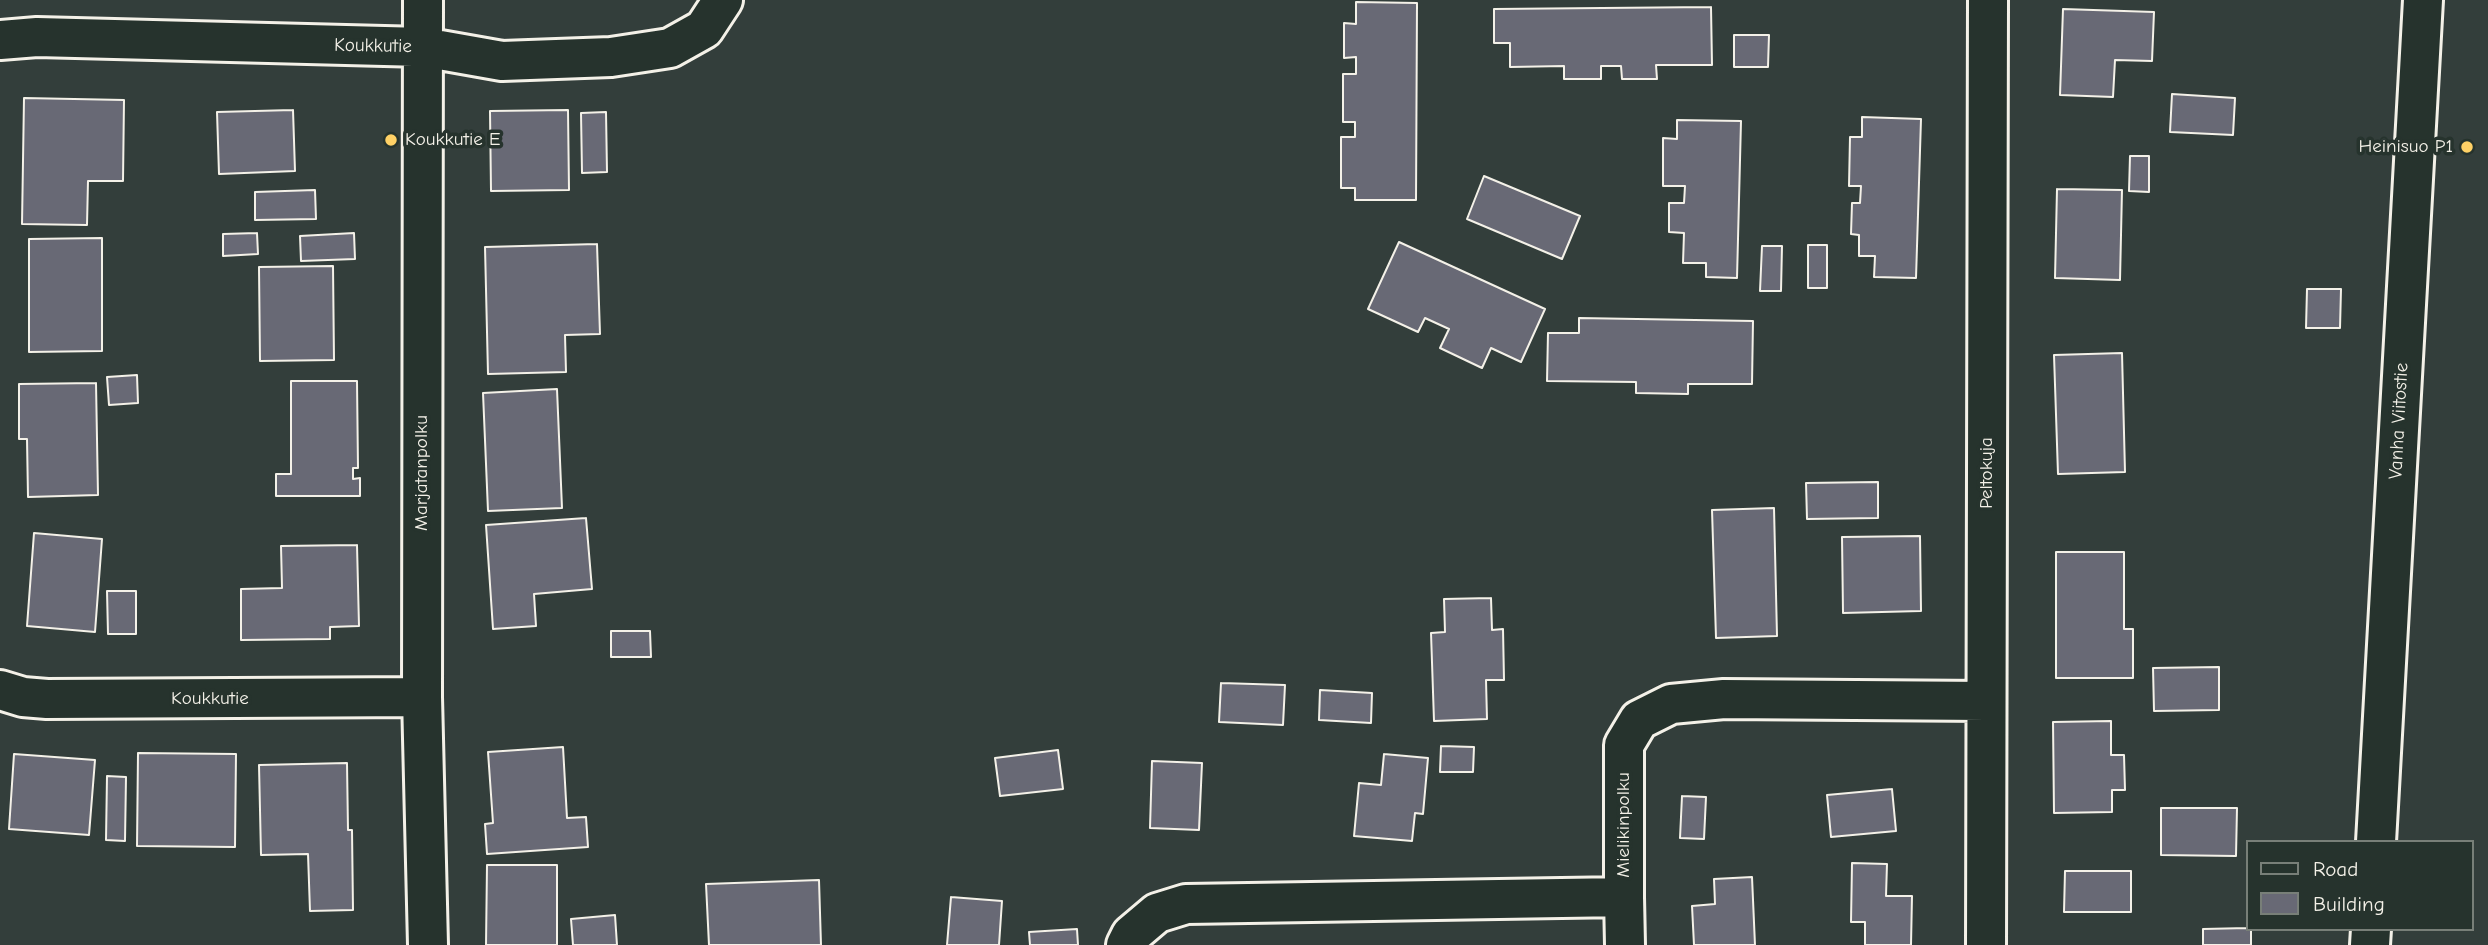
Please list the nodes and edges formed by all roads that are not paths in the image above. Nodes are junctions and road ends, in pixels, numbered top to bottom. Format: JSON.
{"nodes":[{"id":1,"x":423,"y":0,"type":"edge"},
{"id":2,"x":723,"y":0,"type":"edge"},
{"id":3,"x":1988,"y":0,"type":"edge"},
{"id":4,"x":2423,"y":0,"type":"edge"},
{"id":5,"x":0,"y":40,"type":"edge"},
{"id":6,"x":423,"y":47,"type":"junction"},
{"id":7,"x":0,"y":690,"type":"edge"},
{"id":8,"x":422,"y":697,"type":"junction"},
{"id":9,"x":1986,"y":701,"type":"junction"},
{"id":10,"x":2376,"y":840,"type":"edge"},
{"id":11,"x":1624,"y":897,"type":"junction"},
{"id":12,"x":428,"y":945,"type":"edge"},
{"id":13,"x":1126,"y":945,"type":"edge"},
{"id":14,"x":1625,"y":945,"type":"edge"},
{"id":15,"x":1986,"y":945,"type":"edge"}],
"edges":[{"from":1,"to":6,"type":"street","name":"Marjatanpolku"},
{"from":2,"to":6,"type":"street","name":"Koukkutie"},
{"from":3,"to":9,"type":"street","name":"Peltokuja"},
{"from":4,"to":10,"type":"street","name":"Vanha Viitostie"},
{"from":5,"to":6,"type":"street","name":"Koukkutie"},
{"from":6,"to":8,"type":"street","name":"Marjatanpolku"},
{"from":7,"to":8,"type":"street","name":"Koukkutie"},
{"from":8,"to":12,"type":"street","name":"Marjatanpolku"},
{"from":9,"to":11,"type":"street","name":"Mielikinpolku"},
{"from":9,"to":15,"type":"street","name":"Peltokuja"},
{"from":11,"to":13,"type":"street","name":"Mielikinpolku"},
{"from":11,"to":14,"type":"street"}]}
